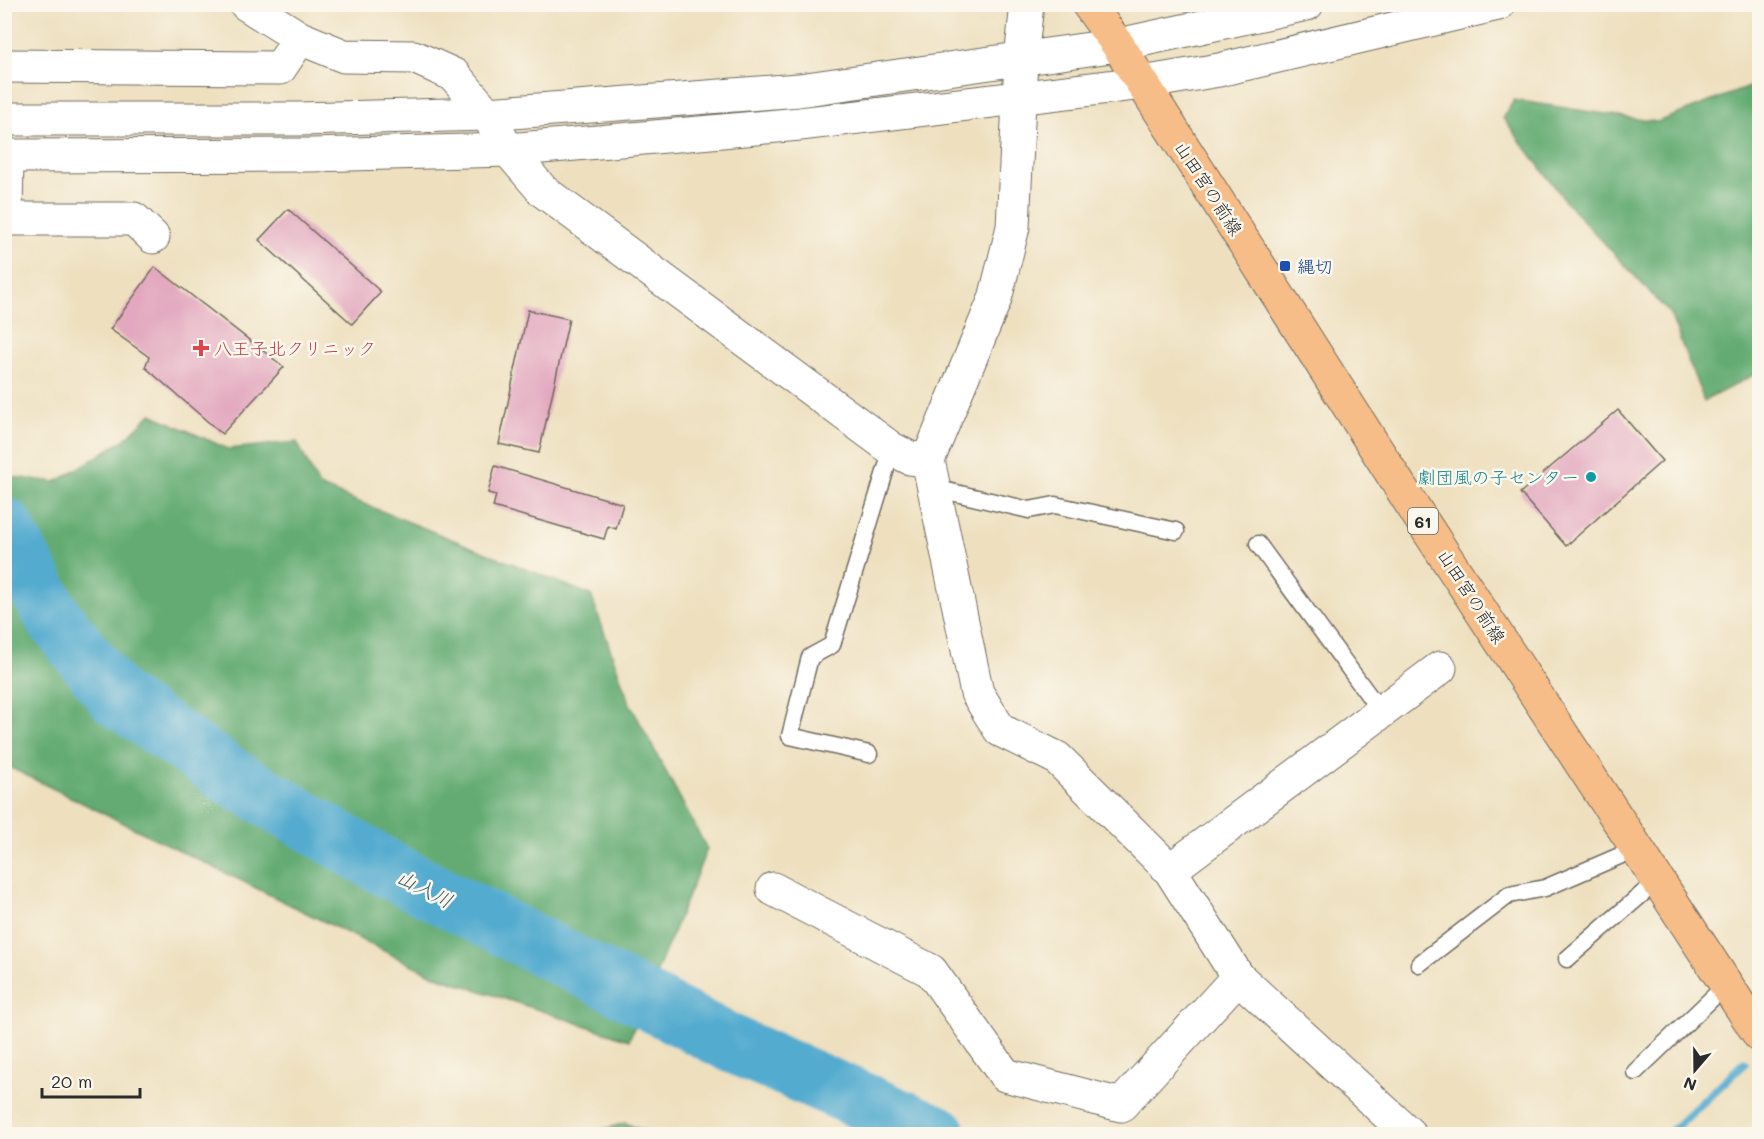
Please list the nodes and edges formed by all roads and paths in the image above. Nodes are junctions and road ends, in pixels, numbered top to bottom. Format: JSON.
{"nodes":[{"id":1,"x":246,"y":4,"type":"edge"},
{"id":2,"x":1027,"y":4,"type":"edge"},
{"id":3,"x":1088,"y":4,"type":"edge"},
{"id":4,"x":1307,"y":4,"type":"edge"},
{"id":5,"x":1498,"y":4,"type":"edge"},
{"id":6,"x":300,"y":38,"type":"junction"},
{"id":7,"x":1118,"y":45,"type":"junction"},
{"id":8,"x":1021,"y":59,"type":"junction"},
{"id":9,"x":4,"y":66,"type":"edge"},
{"id":10,"x":1142,"y":83,"type":"junction"},
{"id":11,"x":1019,"y":98,"type":"junction"},
{"id":12,"x":487,"y":114,"type":"junction"},
{"id":13,"x":4,"y":119,"type":"edge"},
{"id":14,"x":508,"y":150,"type":"junction"},
{"id":15,"x":5,"y":156,"type":"edge"},
{"id":16,"x":153,"y":237,"type":"dead end"},
{"id":17,"x":892,"y":449,"type":"junction"},
{"id":18,"x":931,"y":474,"type":"junction"},
{"id":19,"x":1176,"y":531,"type":"dead end"},
{"id":20,"x":1258,"y":543,"type":"dead end"},
{"id":21,"x":1440,"y":668,"type":"dead end"},
{"id":22,"x":1381,"y":712,"type":"junction"},
{"id":23,"x":869,"y":754,"type":"dead end"},
{"id":24,"x":1638,"y":848,"type":"junction"},
{"id":25,"x":1170,"y":870,"type":"junction"},
{"id":26,"x":1657,"y":881,"type":"junction"},
{"id":27,"x":773,"y":889,"type":"dead end"},
{"id":28,"x":1567,"y":958,"type":"dead end"},
{"id":29,"x":1419,"y":964,"type":"dead end"},
{"id":30,"x":1238,"y":977,"type":"junction"},
{"id":31,"x":1726,"y":985,"type":"junction"},
{"id":32,"x":1760,"y":1036,"type":"edge"},
{"id":33,"x":1635,"y":1072,"type":"dead end"},
{"id":34,"x":1409,"y":1134,"type":"edge"}],
"edges":[{"from":1,"to":6,"type":"street"},
{"from":2,"to":8,"type":"street"},
{"from":3,"to":7,"type":"main road","name":"山田宮の前線","number":"61"},
{"from":4,"to":7,"type":"street"},
{"from":5,"to":10,"type":"street"},
{"from":6,"to":9,"type":"street"},
{"from":6,"to":12,"type":"street"},
{"from":7,"to":8,"type":"street"},
{"from":7,"to":10,"type":"main road","name":"山田宮の前線","number":"61"},
{"from":8,"to":11,"type":"street"},
{"from":8,"to":12,"type":"street"},
{"from":10,"to":11,"type":"street"},
{"from":10,"to":24,"type":"main road","name":"山田宮の前線","number":"61"},
{"from":11,"to":14,"type":"street"},
{"from":11,"to":18,"type":"street"},
{"from":12,"to":13,"type":"street"},
{"from":12,"to":14,"type":"street"},
{"from":14,"to":15,"type":"street"},
{"from":14,"to":17,"type":"street"},
{"from":15,"to":16,"type":"street"},
{"from":17,"to":18,"type":"street"},
{"from":17,"to":23,"type":"lane"},
{"from":18,"to":19,"type":"lane"},
{"from":18,"to":25,"type":"street"},
{"from":20,"to":22,"type":"lane"},
{"from":21,"to":22,"type":"street"},
{"from":22,"to":25,"type":"street"},
{"from":24,"to":26,"type":"main road","name":"山田宮の前線","number":"61"},
{"from":24,"to":29,"type":"lane"},
{"from":25,"to":30,"type":"street"},
{"from":26,"to":28,"type":"lane"},
{"from":26,"to":31,"type":"main road","name":"山田宮の前線","number":"61"},
{"from":27,"to":30,"type":"street"},
{"from":30,"to":34,"type":"street"},
{"from":31,"to":32,"type":"main road","name":"山田宮の前線","number":"61"},
{"from":31,"to":33,"type":"lane"}]}
